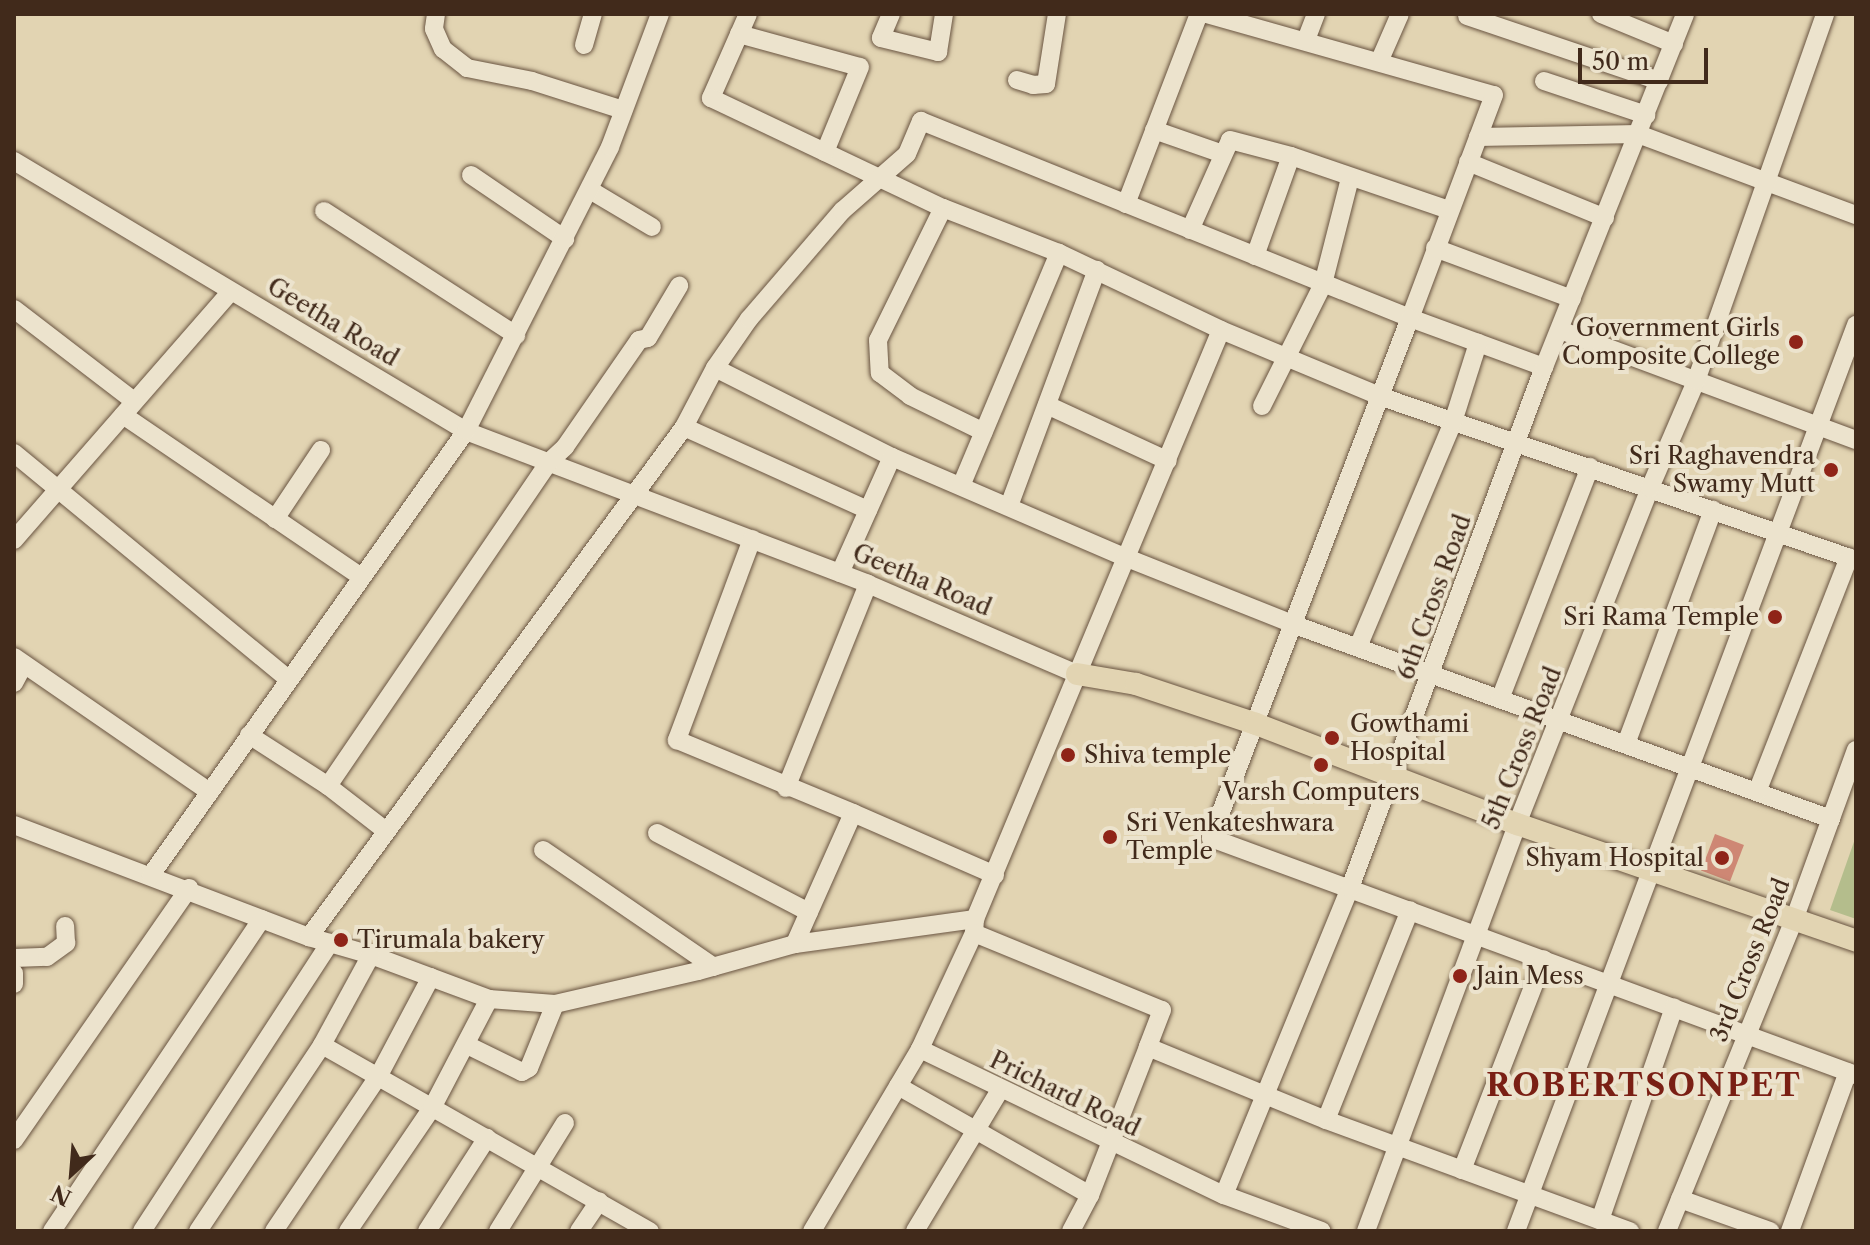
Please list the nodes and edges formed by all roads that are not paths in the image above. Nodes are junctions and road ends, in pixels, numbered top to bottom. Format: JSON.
{"nodes":[{"id":1,"x":436,"y":14,"type":"edge"},
{"id":2,"x":593,"y":14,"type":"edge"},
{"id":3,"x":660,"y":14,"type":"edge"},
{"id":4,"x":891,"y":14,"type":"edge"},
{"id":5,"x":944,"y":14,"type":"edge"},
{"id":6,"x":1057,"y":14,"type":"edge"},
{"id":7,"x":1199,"y":14,"type":"edge"},
{"id":8,"x":1207,"y":14,"type":"edge"},
{"id":9,"x":1316,"y":14,"type":"edge"},
{"id":10,"x":1400,"y":14,"type":"edge"},
{"id":11,"x":1601,"y":14,"type":"edge"},
{"id":12,"x":1685,"y":14,"type":"edge"},
{"id":13,"x":1825,"y":14,"type":"edge"},
{"id":14,"x":746,"y":15,"type":"edge"},
{"id":15,"x":1467,"y":16,"type":"edge"},
{"id":16,"x":739,"y":34,"type":"junction"},
{"id":17,"x":1306,"y":40,"type":"junction"},
{"id":18,"x":1674,"y":44,"type":"junction"},
{"id":19,"x":584,"y":45,"type":"dead end"},
{"id":20,"x":1379,"y":62,"type":"junction"},
{"id":21,"x":1017,"y":80,"type":"dead end"},
{"id":22,"x":1544,"y":81,"type":"dead end"},
{"id":23,"x":1659,"y":81,"type":"junction"},
{"id":24,"x":623,"y":110,"type":"junction"},
{"id":25,"x":1646,"y":115,"type":"junction"},
{"id":26,"x":1154,"y":130,"type":"junction"},
{"id":27,"x":1638,"y":134,"type":"junction"},
{"id":28,"x":1478,"y":137,"type":"junction"},
{"id":29,"x":825,"y":152,"type":"junction"},
{"id":30,"x":1223,"y":154,"type":"junction"},
{"id":31,"x":1291,"y":156,"type":"junction"},
{"id":32,"x":14,"y":161,"type":"edge"},
{"id":33,"x":1468,"y":162,"type":"junction"},
{"id":34,"x":471,"y":175,"type":"dead end"},
{"id":35,"x":878,"y":176,"type":"junction"},
{"id":36,"x":1350,"y":178,"type":"junction"},
{"id":37,"x":1766,"y":182,"type":"junction"},
{"id":38,"x":590,"y":190,"type":"junction"},
{"id":39,"x":1126,"y":204,"type":"junction"},
{"id":40,"x":943,"y":208,"type":"junction"},
{"id":41,"x":1449,"y":210,"type":"junction"},
{"id":42,"x":324,"y":211,"type":"dead end"},
{"id":43,"x":1856,"y":215,"type":"edge"},
{"id":44,"x":1605,"y":218,"type":"junction"},
{"id":45,"x":652,"y":227,"type":"dead end"},
{"id":46,"x":1190,"y":230,"type":"junction"},
{"id":47,"x":565,"y":239,"type":"junction"},
{"id":48,"x":1435,"y":248,"type":"junction"},
{"id":49,"x":1059,"y":253,"type":"junction"},
{"id":50,"x":1255,"y":256,"type":"junction"},
{"id":51,"x":1097,"y":270,"type":"junction"},
{"id":52,"x":1323,"y":284,"type":"junction"},
{"id":53,"x":679,"y":286,"type":"dead end"},
{"id":54,"x":230,"y":292,"type":"junction"},
{"id":55,"x":1572,"y":299,"type":"junction"},
{"id":56,"x":14,"y":309,"type":"edge"},
{"id":57,"x":1410,"y":318,"type":"junction"},
{"id":58,"x":1856,"y":325,"type":"edge"},
{"id":59,"x":1221,"y":330,"type":"junction"},
{"id":60,"x":1560,"y":330,"type":"junction"},
{"id":61,"x":516,"y":335,"type":"junction"},
{"id":62,"x":1478,"y":343,"type":"junction"},
{"id":63,"x":1284,"y":357,"type":"junction"},
{"id":64,"x":1544,"y":367,"type":"junction"},
{"id":65,"x":715,"y":368,"type":"junction"},
{"id":66,"x":1696,"y":381,"type":"junction"},
{"id":67,"x":1382,"y":397,"type":"junction"},
{"id":68,"x":1047,"y":405,"type":"junction"},
{"id":69,"x":1262,"y":406,"type":"dead end"},
{"id":70,"x":128,"y":408,"type":"junction"},
{"id":71,"x":1453,"y":422,"type":"junction"},
{"id":72,"x":1818,"y":426,"type":"junction"},
{"id":73,"x":684,"y":427,"type":"junction"},
{"id":74,"x":466,"y":431,"type":"junction"},
{"id":75,"x":984,"y":432,"type":"junction"},
{"id":76,"x":1856,"y":440,"type":"edge"},
{"id":77,"x":1516,"y":443,"type":"junction"},
{"id":78,"x":321,"y":450,"type":"dead end"},
{"id":79,"x":14,"y":453,"type":"edge"},
{"id":80,"x":892,"y":457,"type":"junction"},
{"id":81,"x":1168,"y":461,"type":"junction"},
{"id":82,"x":549,"y":462,"type":"junction"},
{"id":83,"x":1590,"y":467,"type":"junction"},
{"id":84,"x":961,"y":486,"type":"junction"},
{"id":85,"x":1650,"y":488,"type":"junction"},
{"id":86,"x":57,"y":490,"type":"junction"},
{"id":87,"x":634,"y":492,"type":"junction"},
{"id":88,"x":1009,"y":506,"type":"junction"},
{"id":89,"x":868,"y":510,"type":"junction"},
{"id":90,"x":1713,"y":510,"type":"junction"},
{"id":91,"x":275,"y":519,"type":"junction"},
{"id":92,"x":1778,"y":533,"type":"junction"},
{"id":93,"x":752,"y":539,"type":"junction"},
{"id":94,"x":14,"y":540,"type":"edge"},
{"id":95,"x":1127,"y":558,"type":"junction"},
{"id":96,"x":1853,"y":558,"type":"edge"},
{"id":97,"x":840,"y":573,"type":"junction"},
{"id":98,"x":361,"y":577,"type":"junction"},
{"id":99,"x":868,"y":584,"type":"junction"},
{"id":100,"x":1295,"y":625,"type":"junction"},
{"id":101,"x":1358,"y":647,"type":"junction"},
{"id":102,"x":19,"y":660,"type":"edge"},
{"id":103,"x":1077,"y":674,"type":"junction"},
{"id":104,"x":1430,"y":674,"type":"junction"},
{"id":105,"x":288,"y":679,"type":"junction"},
{"id":106,"x":14,"y":683,"type":"edge"},
{"id":107,"x":1500,"y":699,"type":"junction"},
{"id":108,"x":1560,"y":721,"type":"junction"},
{"id":109,"x":1256,"y":724,"type":"junction"},
{"id":110,"x":249,"y":735,"type":"junction"},
{"id":111,"x":1626,"y":744,"type":"junction"},
{"id":112,"x":1856,"y":750,"type":"edge"},
{"id":113,"x":1690,"y":767,"type":"junction"},
{"id":114,"x":1392,"y":776,"type":"junction"},
{"id":115,"x":328,"y":786,"type":"junction"},
{"id":116,"x":786,"y":788,"type":"junction"},
{"id":117,"x":210,"y":792,"type":"junction"},
{"id":118,"x":1757,"y":792,"type":"junction"},
{"id":119,"x":853,"y":813,"type":"junction"},
{"id":120,"x":1831,"y":819,"type":"junction"},
{"id":121,"x":1517,"y":824,"type":"junction"},
{"id":122,"x":14,"y":825,"type":"edge"},
{"id":123,"x":385,"y":830,"type":"junction"},
{"id":124,"x":657,"y":833,"type":"dead end"},
{"id":125,"x":543,"y":850,"type":"dead end"},
{"id":126,"x":1652,"y":868,"type":"junction"},
{"id":127,"x":151,"y":875,"type":"junction"},
{"id":128,"x":995,"y":875,"type":"junction"},
{"id":129,"x":189,"y":888,"type":"junction"},
{"id":130,"x":1350,"y":888,"type":"junction"},
{"id":131,"x":1410,"y":910,"type":"junction"},
{"id":132,"x":809,"y":912,"type":"junction"},
{"id":133,"x":262,"y":919,"type":"junction"},
{"id":134,"x":1794,"y":920,"type":"junction"},
{"id":135,"x":65,"y":926,"type":"dead end"},
{"id":136,"x":975,"y":926,"type":"junction"},
{"id":137,"x":1477,"y":934,"type":"junction"},
{"id":138,"x":309,"y":937,"type":"junction"},
{"id":139,"x":1856,"y":941,"type":"edge"},
{"id":140,"x":330,"y":943,"type":"junction"},
{"id":141,"x":795,"y":944,"type":"junction"},
{"id":142,"x":371,"y":955,"type":"junction"},
{"id":143,"x":14,"y":958,"type":"edge"},
{"id":144,"x":1544,"y":959,"type":"junction"},
{"id":145,"x":714,"y":967,"type":"junction"},
{"id":146,"x":14,"y":973,"type":"edge"},
{"id":147,"x":431,"y":977,"type":"junction"},
{"id":148,"x":14,"y":984,"type":"edge"},
{"id":149,"x":1609,"y":984,"type":"junction"},
{"id":150,"x":489,"y":999,"type":"junction"},
{"id":151,"x":555,"y":1004,"type":"junction"},
{"id":152,"x":1674,"y":1008,"type":"junction"},
{"id":153,"x":1747,"y":1034,"type":"junction"},
{"id":154,"x":322,"y":1045,"type":"junction"},
{"id":155,"x":467,"y":1045,"type":"junction"},
{"id":156,"x":1148,"y":1047,"type":"junction"},
{"id":157,"x":920,"y":1049,"type":"junction"},
{"id":158,"x":1852,"y":1073,"type":"edge"},
{"id":159,"x":378,"y":1077,"type":"junction"},
{"id":160,"x":898,"y":1086,"type":"junction"},
{"id":161,"x":1000,"y":1090,"type":"junction"},
{"id":162,"x":1266,"y":1097,"type":"junction"},
{"id":163,"x":432,"y":1108,"type":"junction"},
{"id":164,"x":1326,"y":1120,"type":"junction"},
{"id":165,"x":565,"y":1123,"type":"dead end"},
{"id":166,"x":976,"y":1130,"type":"junction"},
{"id":167,"x":487,"y":1138,"type":"junction"},
{"id":168,"x":14,"y":1140,"type":"edge"},
{"id":169,"x":1111,"y":1144,"type":"junction"},
{"id":170,"x":1395,"y":1146,"type":"junction"},
{"id":171,"x":538,"y":1167,"type":"junction"},
{"id":172,"x":1462,"y":1170,"type":"junction"},
{"id":173,"x":1530,"y":1194,"type":"junction"},
{"id":174,"x":1090,"y":1195,"type":"junction"},
{"id":175,"x":1224,"y":1195,"type":"junction"},
{"id":176,"x":1680,"y":1199,"type":"junction"},
{"id":177,"x":599,"y":1201,"type":"junction"},
{"id":178,"x":1600,"y":1220,"type":"junction"},
{"id":179,"x":647,"y":1230,"type":"edge"},
{"id":180,"x":52,"y":1231,"type":"edge"},
{"id":181,"x":142,"y":1231,"type":"edge"},
{"id":182,"x":198,"y":1231,"type":"edge"},
{"id":183,"x":274,"y":1231,"type":"edge"},
{"id":184,"x":348,"y":1231,"type":"edge"},
{"id":185,"x":427,"y":1231,"type":"edge"},
{"id":186,"x":498,"y":1231,"type":"edge"},
{"id":187,"x":579,"y":1231,"type":"edge"},
{"id":188,"x":812,"y":1231,"type":"edge"},
{"id":189,"x":915,"y":1231,"type":"edge"},
{"id":190,"x":1071,"y":1231,"type":"edge"},
{"id":191,"x":1322,"y":1231,"type":"edge"},
{"id":192,"x":1366,"y":1231,"type":"edge"},
{"id":193,"x":1516,"y":1231,"type":"edge"},
{"id":194,"x":1630,"y":1231,"type":"edge"},
{"id":195,"x":1667,"y":1231,"type":"edge"},
{"id":196,"x":1770,"y":1231,"type":"edge"},
{"id":197,"x":1790,"y":1231,"type":"edge"}],
"edges":[{"from":1,"to":24,"type":"street"},
{"from":2,"to":19,"type":"street"},
{"from":3,"to":24,"type":"street"},
{"from":4,"to":5,"type":"street"},
{"from":6,"to":21,"type":"street"},
{"from":7,"to":26,"type":"street"},
{"from":8,"to":17,"type":"street"},
{"from":9,"to":17,"type":"street"},
{"from":10,"to":20,"type":"street"},
{"from":11,"to":18,"type":"street"},
{"from":12,"to":18,"type":"street","name":"6th Cross Road"},
{"from":13,"to":37,"type":"street","name":"5th Cross Road"},
{"from":14,"to":16,"type":"street"},
{"from":15,"to":23,"type":"street"},
{"from":16,"to":29,"type":"street"},
{"from":16,"to":29,"type":"street"},
{"from":17,"to":20,"type":"street"},
{"from":18,"to":23,"type":"street","name":"6th Cross Road"},
{"from":20,"to":28,"type":"street"},
{"from":22,"to":25,"type":"street"},
{"from":23,"to":25,"type":"street","name":"6th Cross Road"},
{"from":24,"to":38,"type":"street"},
{"from":25,"to":27,"type":"street","name":"6th Cross Road"},
{"from":26,"to":30,"type":"street"},
{"from":26,"to":39,"type":"street"},
{"from":27,"to":28,"type":"street"},
{"from":27,"to":37,"type":"street"},
{"from":27,"to":44,"type":"street","name":"6th Cross Road"},
{"from":28,"to":33,"type":"street"},
{"from":29,"to":35,"type":"street"},
{"from":30,"to":31,"type":"street"},
{"from":30,"to":46,"type":"street"},
{"from":31,"to":36,"type":"street"},
{"from":31,"to":50,"type":"street"},
{"from":32,"to":54,"type":"street","name":"Geetha Road"},
{"from":33,"to":41,"type":"street"},
{"from":33,"to":44,"type":"street"},
{"from":34,"to":47,"type":"street"},
{"from":35,"to":39,"type":"street"},
{"from":35,"to":40,"type":"street"},
{"from":35,"to":65,"type":"street"},
{"from":36,"to":41,"type":"street"},
{"from":36,"to":52,"type":"street"},
{"from":37,"to":43,"type":"street"},
{"from":37,"to":66,"type":"street","name":"5th Cross Road"},
{"from":38,"to":45,"type":"street"},
{"from":38,"to":47,"type":"street"},
{"from":39,"to":46,"type":"street"},
{"from":40,"to":49,"type":"street"},
{"from":40,"to":75,"type":"street"},
{"from":41,"to":48,"type":"street"},
{"from":42,"to":61,"type":"street"},
{"from":44,"to":55,"type":"street","name":"6th Cross Road"},
{"from":46,"to":50,"type":"street"},
{"from":47,"to":61,"type":"street"},
{"from":48,"to":55,"type":"street"},
{"from":48,"to":57,"type":"street"},
{"from":49,"to":51,"type":"street"},
{"from":49,"to":75,"type":"street"},
{"from":50,"to":52,"type":"street"},
{"from":51,"to":59,"type":"street"},
{"from":51,"to":68,"type":"street"},
{"from":52,"to":57,"type":"street"},
{"from":52,"to":63,"type":"street"},
{"from":53,"to":82,"type":"street"},
{"from":54,"to":70,"type":"street"},
{"from":54,"to":74,"type":"street","name":"Geetha Road"},
{"from":55,"to":60,"type":"street","name":"6th Cross Road"},
{"from":56,"to":70,"type":"street"},
{"from":57,"to":62,"type":"street"},
{"from":57,"to":67,"type":"street"},
{"from":58,"to":72,"type":"street"},
{"from":59,"to":63,"type":"street"},
{"from":59,"to":81,"type":"street"},
{"from":60,"to":64,"type":"street","name":"6th Cross Road"},
{"from":60,"to":66,"type":"street"},
{"from":61,"to":74,"type":"street"},
{"from":62,"to":64,"type":"street"},
{"from":62,"to":71,"type":"street"},
{"from":63,"to":67,"type":"street"},
{"from":63,"to":69,"type":"street"},
{"from":64,"to":77,"type":"street","name":"6th Cross Road"},
{"from":65,"to":73,"type":"street"},
{"from":65,"to":80,"type":"street"},
{"from":66,"to":72,"type":"street"},
{"from":66,"to":85,"type":"street","name":"5th Cross Road"},
{"from":67,"to":71,"type":"street"},
{"from":67,"to":100,"type":"street"},
{"from":68,"to":81,"type":"street"},
{"from":68,"to":88,"type":"street"},
{"from":70,"to":86,"type":"street"},
{"from":70,"to":91,"type":"street"},
{"from":71,"to":77,"type":"street"},
{"from":71,"to":101,"type":"street"},
{"from":72,"to":76,"type":"street"},
{"from":72,"to":92,"type":"street"},
{"from":73,"to":87,"type":"street"},
{"from":73,"to":89,"type":"street"},
{"from":74,"to":82,"type":"street","name":"Geetha Road"},
{"from":74,"to":98,"type":"street"},
{"from":75,"to":84,"type":"street"},
{"from":77,"to":83,"type":"street"},
{"from":77,"to":104,"type":"street","name":"6th Cross Road"},
{"from":78,"to":91,"type":"street"},
{"from":79,"to":86,"type":"street"},
{"from":80,"to":84,"type":"street"},
{"from":80,"to":89,"type":"street"},
{"from":81,"to":95,"type":"street"},
{"from":82,"to":87,"type":"street","name":"Geetha Road"},
{"from":82,"to":115,"type":"street"},
{"from":83,"to":85,"type":"street"},
{"from":83,"to":107,"type":"street"},
{"from":84,"to":88,"type":"street"},
{"from":85,"to":90,"type":"street"},
{"from":85,"to":108,"type":"street","name":"5th Cross Road"},
{"from":86,"to":94,"type":"street"},
{"from":86,"to":105,"type":"street"},
{"from":87,"to":93,"type":"street","name":"Geetha Road"},
{"from":87,"to":123,"type":"street"},
{"from":88,"to":95,"type":"street"},
{"from":89,"to":97,"type":"street"},
{"from":90,"to":92,"type":"street"},
{"from":90,"to":111,"type":"street"},
{"from":91,"to":98,"type":"street"},
{"from":92,"to":96,"type":"street"},
{"from":92,"to":113,"type":"street"},
{"from":93,"to":97,"type":"street","name":"Geetha Road"},
{"from":93,"to":116,"type":"street"},
{"from":95,"to":100,"type":"street"},
{"from":95,"to":103,"type":"street"},
{"from":96,"to":118,"type":"street"},
{"from":97,"to":99,"type":"street","name":"Geetha Road"},
{"from":98,"to":105,"type":"street"},
{"from":99,"to":103,"type":"street","name":"Geetha Road"},
{"from":99,"to":116,"type":"street"},
{"from":100,"to":101,"type":"street"},
{"from":100,"to":109,"type":"street"},
{"from":101,"to":104,"type":"street"},
{"from":102,"to":106,"type":"street"},
{"from":102,"to":117,"type":"street"},
{"from":103,"to":109,"type":"main road","name":"Geetha Road"},
{"from":103,"to":128,"type":"street"},
{"from":104,"to":107,"type":"street"},
{"from":104,"to":114,"type":"street","name":"6th Cross Road"},
{"from":105,"to":110,"type":"street"},
{"from":107,"to":108,"type":"street"},
{"from":108,"to":111,"type":"street"},
{"from":108,"to":121,"type":"street","name":"5th Cross Road"},
{"from":109,"to":114,"type":"main road","name":"Geetha Road"},
{"from":109,"to":130,"type":"street"},
{"from":110,"to":115,"type":"street"},
{"from":110,"to":117,"type":"street"},
{"from":111,"to":113,"type":"street"},
{"from":112,"to":120,"type":"street","name":"3rd Cross Road"},
{"from":113,"to":118,"type":"street"},
{"from":113,"to":126,"type":"street"},
{"from":114,"to":121,"type":"main road","name":"Geetha Road"},
{"from":114,"to":130,"type":"street","name":"6th Cross Road"},
{"from":115,"to":123,"type":"street"},
{"from":116,"to":119,"type":"street"},
{"from":117,"to":127,"type":"street"},
{"from":118,"to":120,"type":"street"},
{"from":119,"to":128,"type":"street"},
{"from":119,"to":132,"type":"street"},
{"from":120,"to":134,"type":"street","name":"3rd Cross Road"},
{"from":121,"to":126,"type":"main road","name":"Geetha Road"},
{"from":121,"to":137,"type":"street","name":"5th Cross Road"},
{"from":122,"to":127,"type":"street"},
{"from":123,"to":138,"type":"street"},
{"from":124,"to":132,"type":"street"},
{"from":125,"to":145,"type":"street"},
{"from":126,"to":134,"type":"main road","name":"Geetha Road"},
{"from":126,"to":149,"type":"street"},
{"from":127,"to":129,"type":"street"},
{"from":128,"to":136,"type":"street"},
{"from":129,"to":133,"type":"street"},
{"from":129,"to":168,"type":"street"},
{"from":130,"to":131,"type":"street"},
{"from":130,"to":162,"type":"street","name":"6th Cross Road"},
{"from":131,"to":137,"type":"street"},
{"from":131,"to":164,"type":"street"},
{"from":132,"to":141,"type":"street"},
{"from":133,"to":138,"type":"street"},
{"from":133,"to":180,"type":"street"},
{"from":134,"to":139,"type":"main road","name":"Geetha Road"},
{"from":134,"to":153,"type":"street","name":"3rd Cross Road"},
{"from":135,"to":143,"type":"street"},
{"from":136,"to":141,"type":"street"},
{"from":136,"to":156,"type":"street"},
{"from":136,"to":157,"type":"street"},
{"from":137,"to":144,"type":"street"},
{"from":137,"to":170,"type":"street","name":"5th Cross Road"},
{"from":138,"to":140,"type":"street"},
{"from":140,"to":142,"type":"street"},
{"from":140,"to":181,"type":"street"},
{"from":141,"to":145,"type":"street"},
{"from":142,"to":147,"type":"street"},
{"from":142,"to":154,"type":"street"},
{"from":144,"to":149,"type":"street"},
{"from":144,"to":172,"type":"street"},
{"from":145,"to":151,"type":"street"},
{"from":146,"to":148,"type":"street"},
{"from":147,"to":150,"type":"street"},
{"from":147,"to":159,"type":"street"},
{"from":149,"to":152,"type":"street"},
{"from":149,"to":173,"type":"street"},
{"from":150,"to":151,"type":"street"},
{"from":150,"to":155,"type":"street"},
{"from":151,"to":155,"type":"street"},
{"from":152,"to":153,"type":"street"},
{"from":152,"to":178,"type":"street"},
{"from":153,"to":158,"type":"street"},
{"from":153,"to":176,"type":"street","name":"3rd Cross Road"},
{"from":154,"to":159,"type":"street"},
{"from":154,"to":182,"type":"street"},
{"from":155,"to":163,"type":"street"},
{"from":156,"to":162,"type":"street"},
{"from":156,"to":169,"type":"street"},
{"from":157,"to":160,"type":"street"},
{"from":157,"to":161,"type":"street","name":"Prichard Road"},
{"from":158,"to":197,"type":"street"},
{"from":159,"to":163,"type":"street"},
{"from":159,"to":183,"type":"street"},
{"from":160,"to":166,"type":"street"},
{"from":160,"to":188,"type":"street"},
{"from":161,"to":166,"type":"street"},
{"from":161,"to":169,"type":"street","name":"Prichard Road"},
{"from":162,"to":164,"type":"street"},
{"from":162,"to":175,"type":"street","name":"6th Cross Road"},
{"from":163,"to":167,"type":"street"},
{"from":163,"to":184,"type":"street"},
{"from":164,"to":170,"type":"street"},
{"from":165,"to":171,"type":"street"},
{"from":166,"to":174,"type":"street"},
{"from":166,"to":189,"type":"street"},
{"from":167,"to":171,"type":"street"},
{"from":167,"to":185,"type":"street"},
{"from":169,"to":174,"type":"street"},
{"from":169,"to":175,"type":"street","name":"Prichard Road"},
{"from":170,"to":172,"type":"street"},
{"from":170,"to":192,"type":"street","name":"5th Cross Road"},
{"from":171,"to":177,"type":"street"},
{"from":171,"to":186,"type":"street"},
{"from":172,"to":173,"type":"street"},
{"from":173,"to":178,"type":"street"},
{"from":173,"to":193,"type":"street"},
{"from":174,"to":190,"type":"street"},
{"from":175,"to":191,"type":"street","name":"Prichard Road"},
{"from":176,"to":195,"type":"street","name":"3rd Cross Road"},
{"from":176,"to":196,"type":"street"},
{"from":177,"to":179,"type":"street"},
{"from":177,"to":187,"type":"street"},
{"from":178,"to":194,"type":"street"}]}
